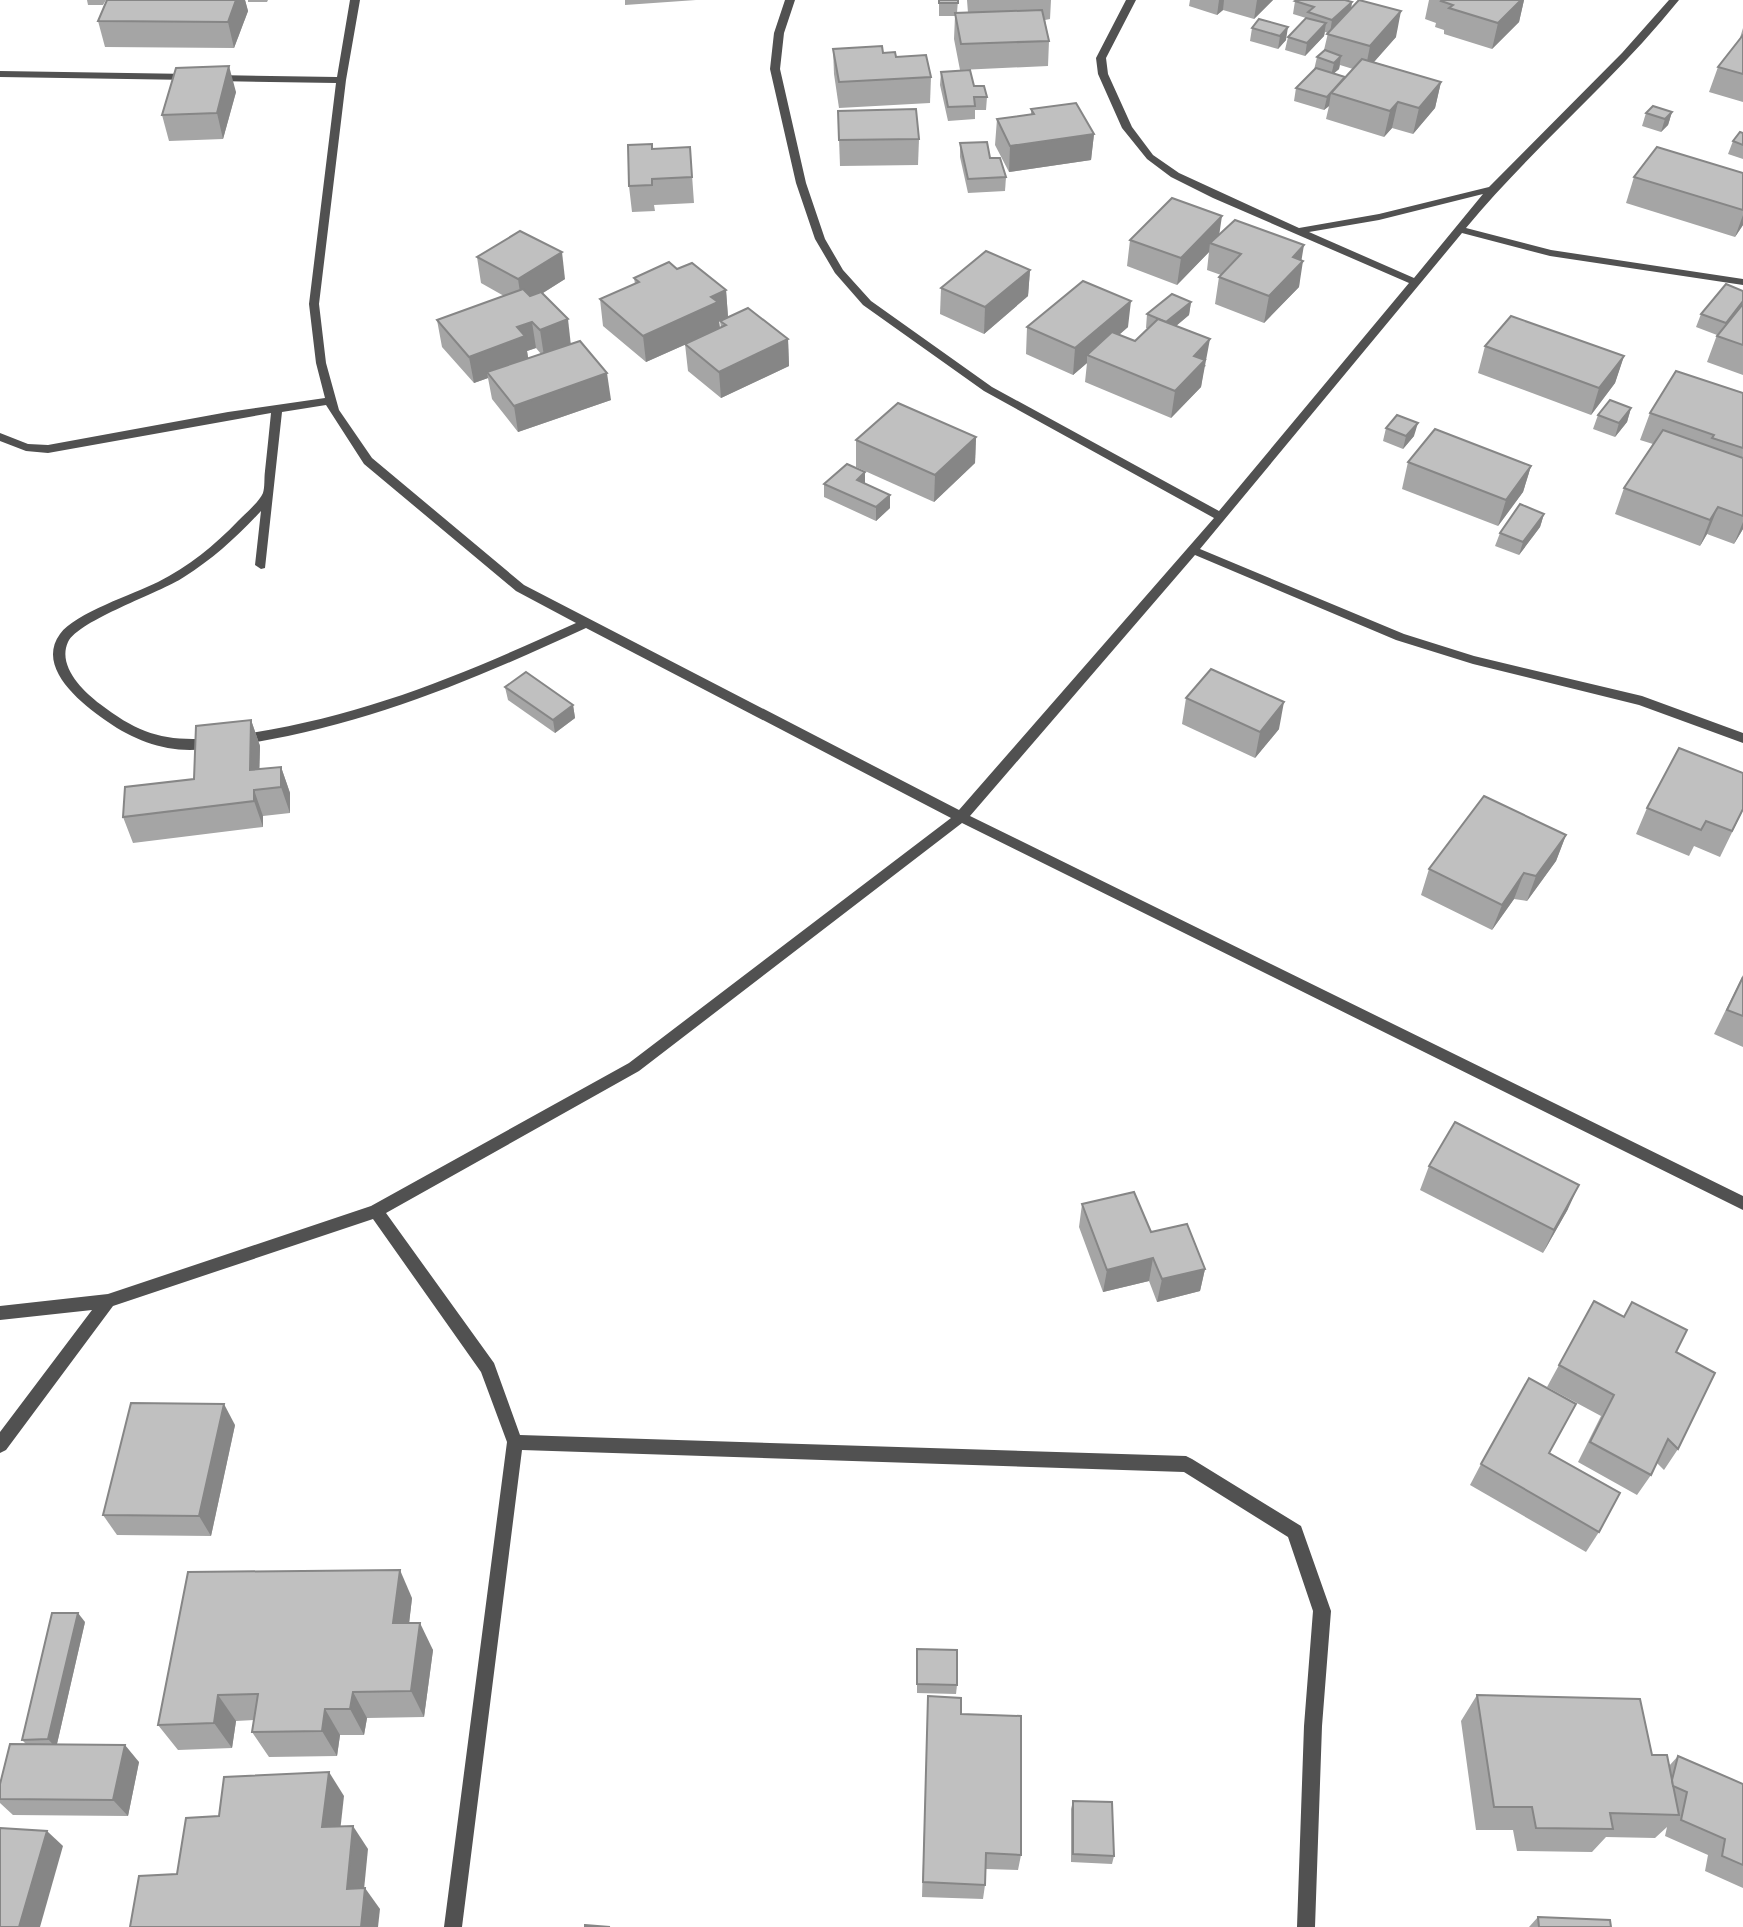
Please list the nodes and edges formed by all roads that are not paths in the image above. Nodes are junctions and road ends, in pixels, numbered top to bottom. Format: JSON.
{"nodes":[{"id":1,"x":355,"y":0,"type":"edge"},
{"id":2,"x":790,"y":0,"type":"edge"},
{"id":3,"x":1131,"y":0,"type":"edge"},
{"id":4,"x":1674,"y":0,"type":"edge"},
{"id":5,"x":0,"y":74,"type":"edge"},
{"id":6,"x":341,"y":80,"type":"junction"},
{"id":7,"x":1493,"y":189,"type":"junction"},
{"id":8,"x":1460,"y":229,"type":"junction"},
{"id":9,"x":1299,"y":231,"type":"junction"},
{"id":10,"x":1743,"y":282,"type":"edge"},
{"id":11,"x":1417,"y":283,"type":"junction"},
{"id":12,"x":331,"y":401,"type":"junction"},
{"id":13,"x":277,"y":409,"type":"junction"},
{"id":14,"x":0,"y":437,"type":"edge"},
{"id":15,"x":268,"y":494,"type":"junction"},
{"id":16,"x":1221,"y":517,"type":"junction"},
{"id":17,"x":1194,"y":550,"type":"junction"},
{"id":18,"x":261,"y":565,"type":"dead end"},
{"id":19,"x":586,"y":623,"type":"junction"},
{"id":20,"x":1743,"y":738,"type":"edge"},
{"id":21,"x":961,"y":817,"type":"junction"},
{"id":22,"x":1743,"y":1203,"type":"edge"},
{"id":23,"x":376,"y":1211,"type":"junction"},
{"id":24,"x":108,"y":1301,"type":"junction"},
{"id":25,"x":0,"y":1312,"type":"edge"},
{"id":26,"x":515,"y":1442,"type":"junction"},
{"id":27,"x":0,"y":1445,"type":"edge"},
{"id":28,"x":453,"y":1927,"type":"edge"},
{"id":29,"x":1306,"y":1927,"type":"edge"}],
"edges":[{"from":1,"to":6,"type":"street"},
{"from":2,"to":16,"type":"street"},
{"from":3,"to":9,"type":"street"},
{"from":4,"to":7,"type":"street"},
{"from":5,"to":6,"type":"street"},
{"from":6,"to":12,"type":"street"},
{"from":7,"to":8,"type":"street"},
{"from":7,"to":9,"type":"street"},
{"from":8,"to":10,"type":"street"},
{"from":8,"to":11,"type":"street"},
{"from":9,"to":11,"type":"street"},
{"from":11,"to":16,"type":"street"},
{"from":12,"to":13,"type":"street"},
{"from":12,"to":19,"type":"street"},
{"from":13,"to":14,"type":"street"},
{"from":13,"to":15,"type":"street"},
{"from":15,"to":18,"type":"street"},
{"from":15,"to":19,"type":"street"},
{"from":16,"to":17,"type":"street"},
{"from":17,"to":20,"type":"street"},
{"from":17,"to":21,"type":"street"},
{"from":19,"to":21,"type":"street"},
{"from":21,"to":22,"type":"street"},
{"from":21,"to":23,"type":"street"},
{"from":23,"to":24,"type":"street"},
{"from":23,"to":26,"type":"street"},
{"from":24,"to":25,"type":"street"},
{"from":24,"to":27,"type":"street"},
{"from":26,"to":28,"type":"street"},
{"from":26,"to":29,"type":"street"}]}
